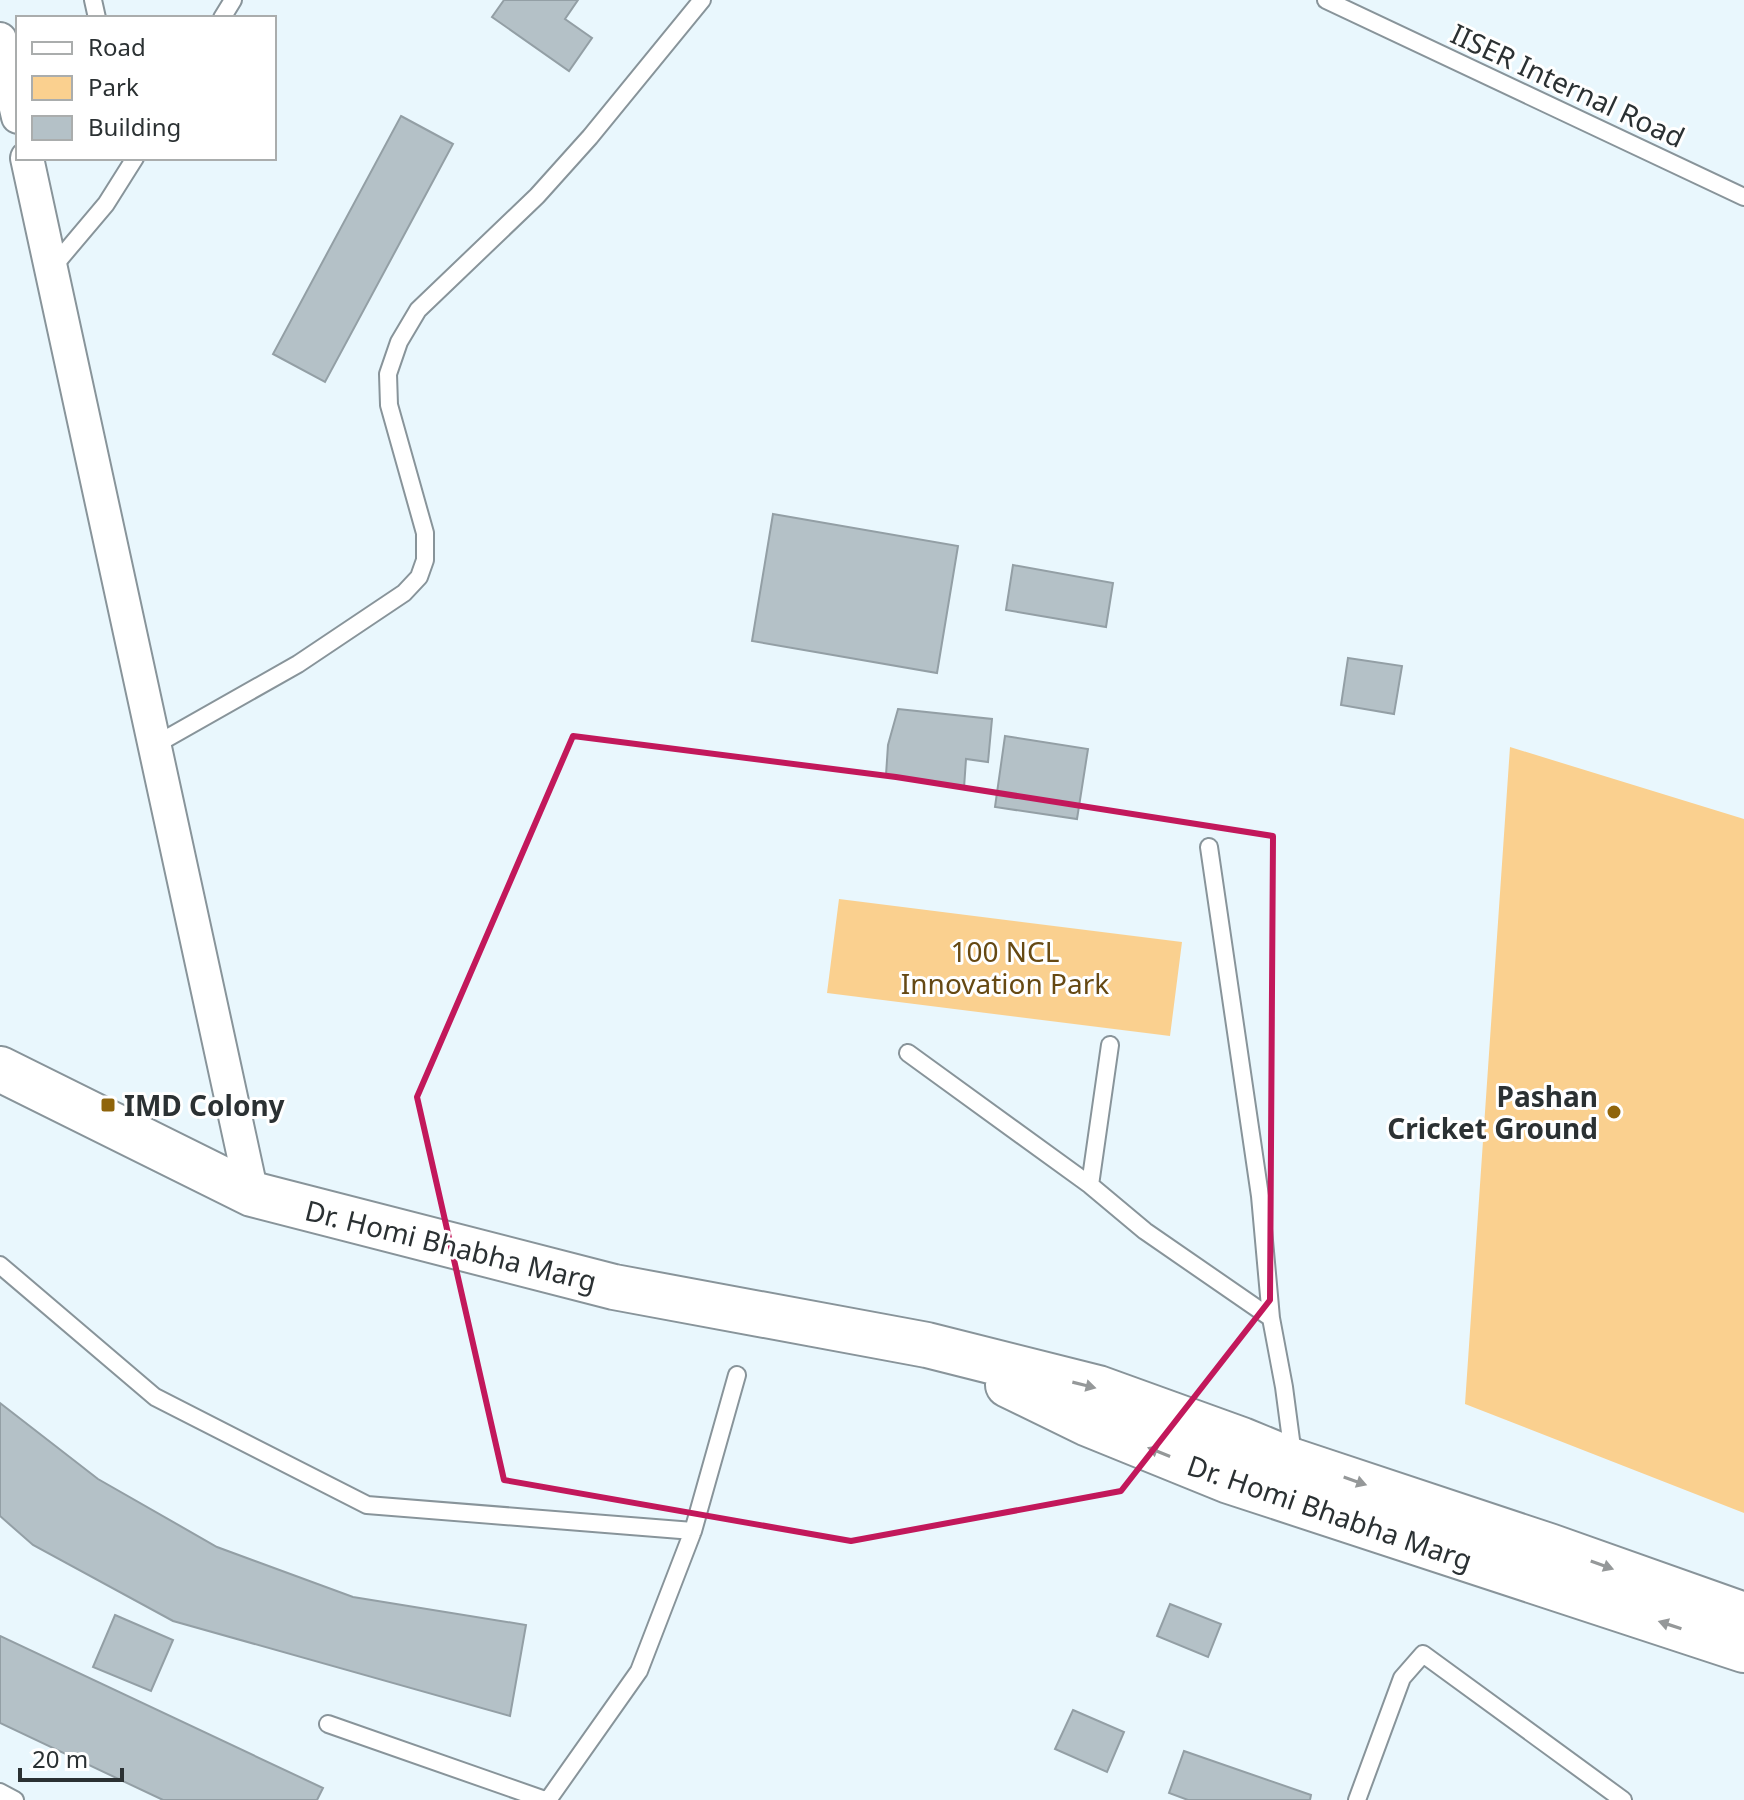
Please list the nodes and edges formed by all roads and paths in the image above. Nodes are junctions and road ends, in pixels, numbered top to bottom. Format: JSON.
{"nodes":[{"id":1,"x":702,"y":0,"type":"edge"},
{"id":2,"x":1326,"y":0,"type":"edge"},
{"id":3,"x":0,"y":39,"type":"edge"},
{"id":4,"x":16,"y":108,"type":"edge"},
{"id":5,"x":27,"y":160,"type":"edge"},
{"id":6,"x":130,"y":161,"type":"edge"},
{"id":7,"x":1744,"y":197,"type":"edge"},
{"id":8,"x":52,"y":268,"type":"junction"},
{"id":9,"x":155,"y":745,"type":"junction"},
{"id":10,"x":1209,"y":847,"type":"dead end"},
{"id":11,"x":1110,"y":1045,"type":"dead end"},
{"id":12,"x":908,"y":1053,"type":"dead end"},
{"id":13,"x":0,"y":1069,"type":"edge"},
{"id":14,"x":1090,"y":1185,"type":"junction"},
{"id":15,"x":252,"y":1194,"type":"junction"},
{"id":16,"x":0,"y":1265,"type":"edge"},
{"id":17,"x":1271,"y":1318,"type":"junction"},
{"id":18,"x":927,"y":1345,"type":"junction"},
{"id":19,"x":737,"y":1375,"type":"dead end"},
{"id":20,"x":1293,"y":1461,"type":"junction"},
{"id":21,"x":1306,"y":1507,"type":"junction"},
{"id":22,"x":693,"y":1531,"type":"junction"},
{"id":23,"x":1744,"y":1615,"type":"edge"},
{"id":24,"x":1744,"y":1650,"type":"edge"},
{"id":25,"x":328,"y":1724,"type":"dead end"},
{"id":26,"x":0,"y":1792,"type":"edge"},
{"id":27,"x":15,"y":1800,"type":"edge"},
{"id":28,"x":546,"y":1800,"type":"edge"},
{"id":29,"x":1357,"y":1800,"type":"edge"},
{"id":30,"x":1623,"y":1800,"type":"edge"}],
"edges":[{"from":1,"to":9,"type":"lane"},
{"from":2,"to":7,"type":"lane","name":"IISER Internal Road"},
{"from":3,"to":4,"type":"street"},
{"from":5,"to":8,"type":"street"},
{"from":6,"to":8,"type":"lane"},
{"from":8,"to":9,"type":"street"},
{"from":9,"to":15,"type":"street"},
{"from":10,"to":17,"type":"lane"},
{"from":11,"to":14,"type":"lane"},
{"from":12,"to":14,"type":"lane"},
{"from":13,"to":15,"type":"main road","name":"Dr. Homi Bhabha Marg"},
{"from":14,"to":17,"type":"lane"},
{"from":15,"to":18,"type":"main road","name":"Dr. Homi Bhabha Marg"},
{"from":16,"to":22,"type":"lane"},
{"from":17,"to":20,"type":"lane"},
{"from":18,"to":20,"type":"main road","name":"Dr. Homi Bhabha Marg","one_way":true},
{"from":21,"to":18,"type":"main road","name":"Dr. Homi Bhabha Marg","one_way":true},
{"from":19,"to":22,"type":"lane"},
{"from":20,"to":21,"type":"lane"},
{"from":20,"to":23,"type":"main road","name":"Dr. Homi Bhabha Marg","one_way":true},
{"from":24,"to":21,"type":"main road","name":"Dr. Homi Bhabha Marg","one_way":true},
{"from":22,"to":28,"type":"lane"},
{"from":25,"to":28,"type":"lane"},
{"from":26,"to":27,"type":"lane"},
{"from":29,"to":30,"type":"lane"}]}
